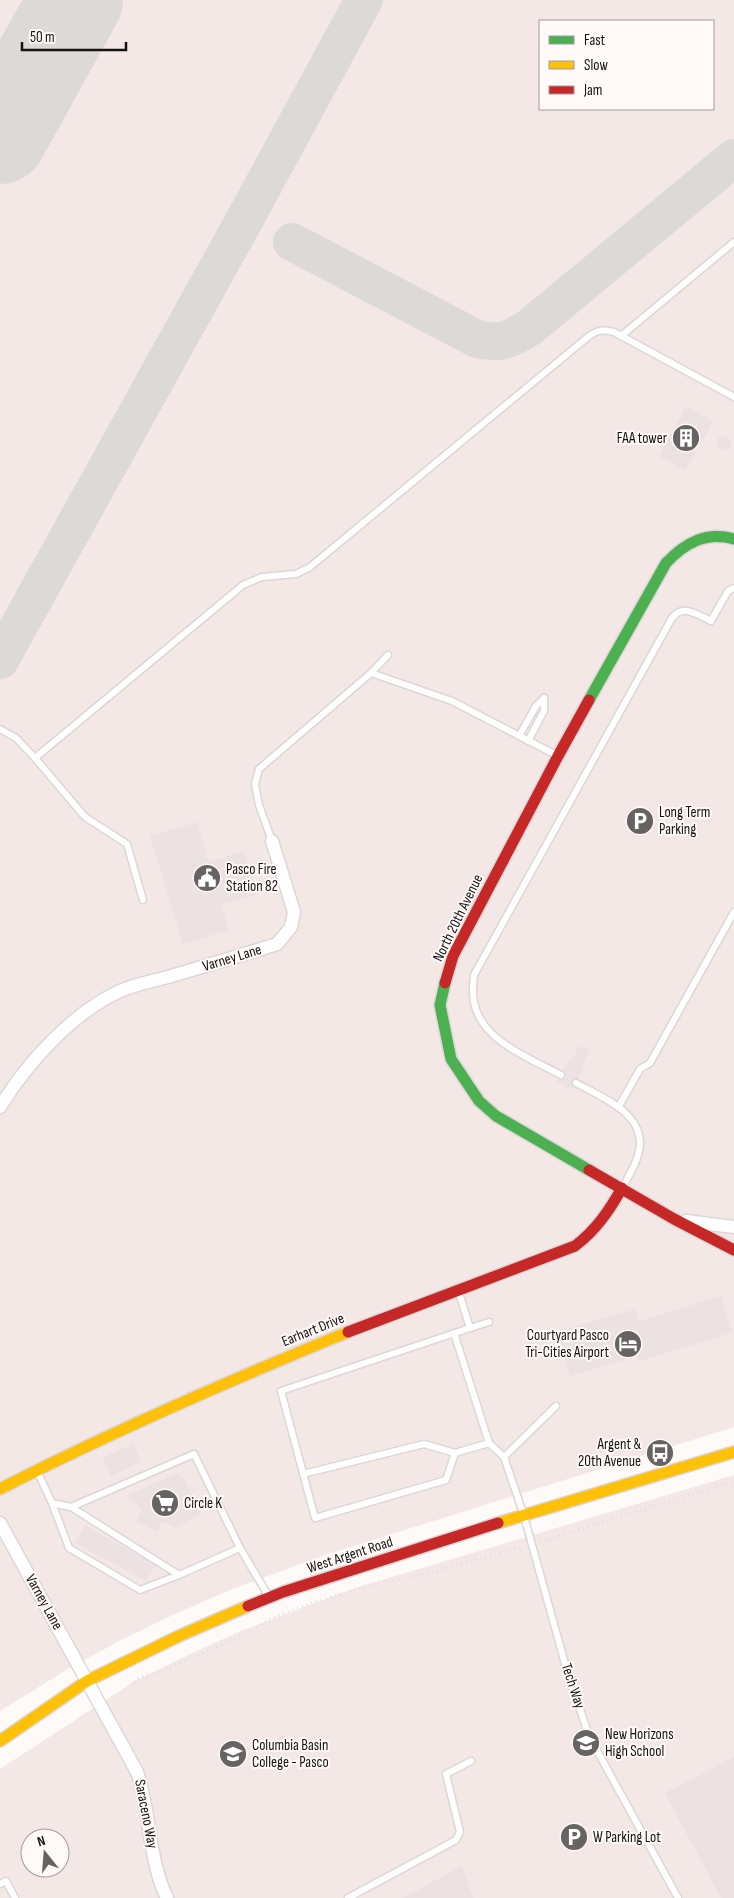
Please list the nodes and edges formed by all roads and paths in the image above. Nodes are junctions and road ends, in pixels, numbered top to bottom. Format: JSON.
{"nodes":[{"id":1,"x":734,"y":242,"type":"edge"},
{"id":2,"x":622,"y":336,"type":"junction"},
{"id":3,"x":734,"y":397,"type":"edge"},
{"id":4,"x":734,"y":539,"type":"edge"},
{"id":5,"x":734,"y":588,"type":"edge"},
{"id":6,"x":388,"y":655,"type":"dead end"},
{"id":7,"x":371,"y":672,"type":"junction"},
{"id":8,"x":0,"y":729,"type":"edge"},
{"id":9,"x":519,"y":736,"type":"junction"},
{"id":10,"x":528,"y":741,"type":"junction"},
{"id":11,"x":558,"y":756,"type":"junction"},
{"id":12,"x":35,"y":758,"type":"junction"},
{"id":13,"x":272,"y":841,"type":"joint"},
{"id":14,"x":143,"y":900,"type":"dead end"},
{"id":15,"x":734,"y":912,"type":"edge"},
{"id":16,"x":561,"y":1075,"type":"dead end"},
{"id":17,"x":576,"y":1083,"type":"dead end"},
{"id":18,"x":0,"y":1106,"type":"edge"},
{"id":19,"x":619,"y":1106,"type":"junction"},
{"id":20,"x":622,"y":1188,"type":"junction"},
{"id":21,"x":674,"y":1219,"type":"junction"},
{"id":22,"x":734,"y":1227,"type":"edge"},
{"id":23,"x":734,"y":1250,"type":"edge"},
{"id":24,"x":458,"y":1290,"type":"junction"},
{"id":25,"x":489,"y":1322,"type":"dead end"},
{"id":26,"x":470,"y":1328,"type":"junction"},
{"id":27,"x":454,"y":1333,"type":"junction"},
{"id":28,"x":556,"y":1406,"type":"dead end"},
{"id":29,"x":489,"y":1443,"type":"junction"},
{"id":30,"x":734,"y":1452,"type":"edge"},
{"id":31,"x":455,"y":1453,"type":"junction"},
{"id":32,"x":504,"y":1457,"type":"junction"},
{"id":33,"x":37,"y":1470,"type":"junction"},
{"id":34,"x":303,"y":1474,"type":"junction"},
{"id":35,"x":734,"y":1482,"type":"edge"},
{"id":36,"x":0,"y":1489,"type":"edge"},
{"id":37,"x":52,"y":1503,"type":"junction"},
{"id":38,"x":71,"y":1507,"type":"junction"},
{"id":39,"x":524,"y":1516,"type":"junction"},
{"id":40,"x":0,"y":1523,"type":"edge"},
{"id":41,"x":534,"y":1544,"type":"junction"},
{"id":42,"x":240,"y":1548,"type":"junction"},
{"id":43,"x":179,"y":1574,"type":"junction"},
{"id":44,"x":270,"y":1598,"type":"junction"},
{"id":45,"x":87,"y":1681,"type":"junction"},
{"id":46,"x":130,"y":1685,"type":"dead end"},
{"id":47,"x":0,"y":1741,"type":"edge"},
{"id":48,"x":471,"y":1761,"type":"dead end"},
{"id":49,"x":0,"y":1884,"type":"edge"},
{"id":50,"x":16,"y":1898,"type":"edge"},
{"id":51,"x":167,"y":1898,"type":"edge"},
{"id":52,"x":348,"y":1898,"type":"edge"},
{"id":53,"x":678,"y":1898,"type":"edge"}],
"edges":[{"from":1,"to":2,"type":"lane"},
{"from":2,"to":3,"type":"lane"},
{"from":2,"to":12,"type":"lane"},
{"from":4,"to":11,"type":"street","name":"North 20th Avenue"},
{"from":5,"to":16,"type":"lane"},
{"from":6,"to":7,"type":"lane","name":"Varney Lane"},
{"from":7,"to":9,"type":"lane"},
{"from":7,"to":13,"type":"lane","name":"Varney Lane"},
{"from":8,"to":12,"type":"lane"},
{"from":9,"to":10,"type":"lane"},
{"from":9,"to":10,"type":"lane"},
{"from":10,"to":11,"type":"lane"},
{"from":11,"to":20,"type":"street","name":"North 20th Avenue"},
{"from":12,"to":14,"type":"lane"},
{"from":13,"to":18,"type":"street","name":"Varney Lane"},
{"from":15,"to":19,"type":"lane"},
{"from":17,"to":19,"type":"lane"},
{"from":19,"to":20,"type":"lane"},
{"from":20,"to":21,"type":"street","name":"North 20th Avenue"},
{"from":20,"to":24,"type":"street","name":"Earhart Drive"},
{"from":21,"to":22,"type":"street"},
{"from":21,"to":23,"type":"street","name":"North 20th Avenue"},
{"from":24,"to":26,"type":"lane"},
{"from":24,"to":33,"type":"street","name":"Earhart Drive"},
{"from":25,"to":26,"type":"lane"},
{"from":26,"to":27,"type":"lane"},
{"from":27,"to":29,"type":"lane"},
{"from":27,"to":34,"type":"lane"},
{"from":28,"to":32,"type":"lane"},
{"from":29,"to":31,"type":"lane"},
{"from":29,"to":32,"type":"lane"},
{"from":30,"to":39,"type":"street","name":"West Argent Road"},
{"from":31,"to":34,"type":"lane"},
{"from":31,"to":34,"type":"lane"},
{"from":32,"to":39,"type":"lane","name":"Tech Way"},
{"from":33,"to":36,"type":"street","name":"Earhart Drive"},
{"from":33,"to":37,"type":"lane"},
{"from":35,"to":41,"type":"path"},
{"from":37,"to":38,"type":"lane"},
{"from":37,"to":43,"type":"lane"},
{"from":38,"to":42,"type":"lane"},
{"from":38,"to":43,"type":"lane"},
{"from":39,"to":41,"type":"lane","name":"Tech Way"},
{"from":39,"to":44,"type":"street","name":"West Argent Road"},
{"from":40,"to":45,"type":"street","name":"Varney Lane"},
{"from":41,"to":46,"type":"path"},
{"from":41,"to":53,"type":"lane","name":"Tech Way"},
{"from":42,"to":43,"type":"lane"},
{"from":42,"to":44,"type":"lane"},
{"from":44,"to":45,"type":"street","name":"West Argent Road"},
{"from":45,"to":47,"type":"street","name":"West Argent Road"},
{"from":45,"to":51,"type":"street","name":"Saraceno Way"},
{"from":48,"to":52,"type":"lane"},
{"from":49,"to":50,"type":"lane"}]}
